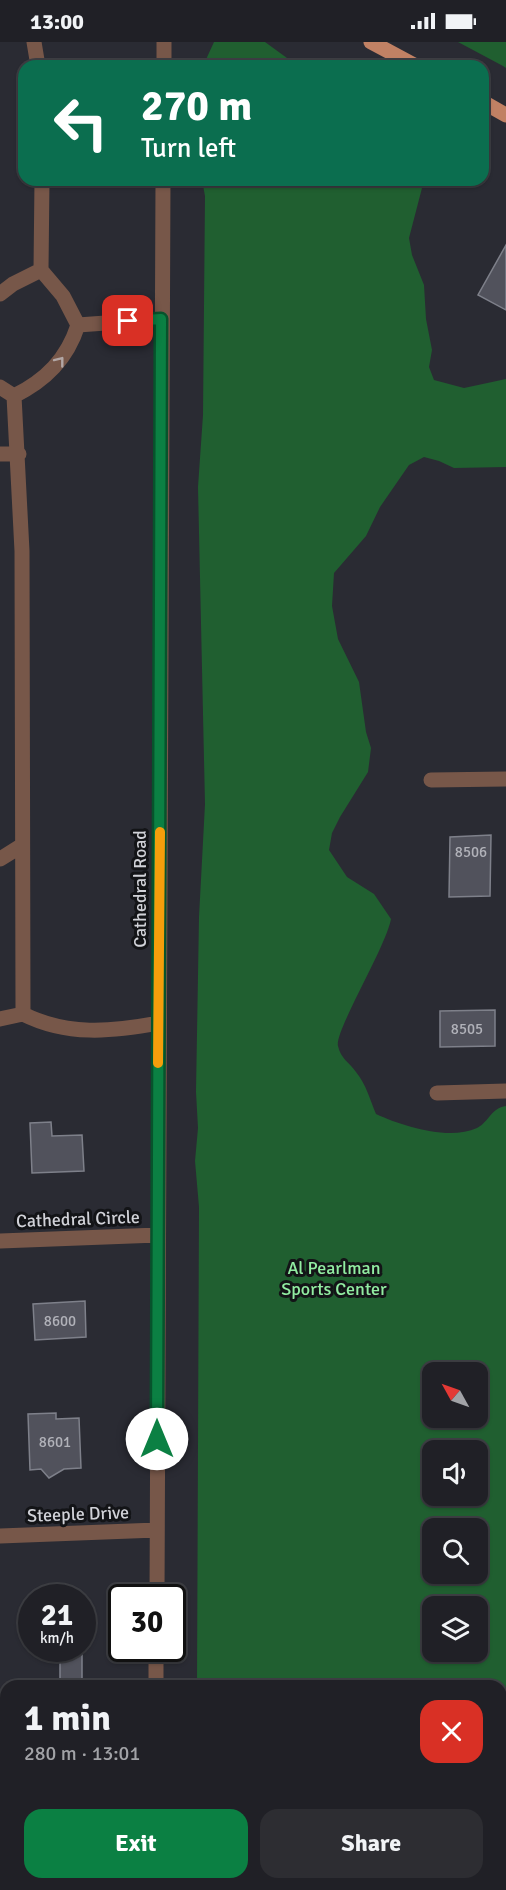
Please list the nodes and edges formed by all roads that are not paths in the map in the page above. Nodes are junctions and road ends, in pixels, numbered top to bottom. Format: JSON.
{"nodes":[{"id":1,"x":33,"y":42,"type":"edge"},
{"id":2,"x":164,"y":42,"type":"edge"},
{"id":3,"x":371,"y":42,"type":"edge"},
{"id":4,"x":37,"y":60,"type":"edge"},
{"id":5,"x":164,"y":60,"type":"edge"},
{"id":6,"x":405,"y":60,"type":"edge"},
{"id":7,"x":489,"y":105,"type":"edge"},
{"id":8,"x":506,"y":114,"type":"edge"},
{"id":9,"x":42,"y":186,"type":"edge"},
{"id":10,"x":163,"y":186,"type":"edge"},
{"id":11,"x":41,"y":270,"type":"junction"},
{"id":12,"x":0,"y":294,"type":"edge"},
{"id":13,"x":161,"y":319,"type":"junction"},
{"id":14,"x":78,"y":325,"type":"junction"},
{"id":15,"x":0,"y":387,"type":"edge"},
{"id":16,"x":14,"y":396,"type":"junction"},
{"id":17,"x":0,"y":454,"type":"edge"},
{"id":18,"x":18,"y":454,"type":"junction"},
{"id":19,"x":506,"y":779,"type":"edge"},
{"id":20,"x":431,"y":780,"type":"dead end"},
{"id":21,"x":21,"y":846,"type":"junction"},
{"id":22,"x":0,"y":859,"type":"edge"},
{"id":23,"x":22,"y":1014,"type":"junction"},
{"id":24,"x":0,"y":1019,"type":"edge"},
{"id":25,"x":159,"y":1023,"type":"junction"},
{"id":26,"x":506,"y":1091,"type":"edge"},
{"id":27,"x":437,"y":1093,"type":"dead end"},
{"id":28,"x":158,"y":1235,"type":"junction"},
{"id":29,"x":0,"y":1241,"type":"edge"},
{"id":30,"x":157,"y":1530,"type":"junction"},
{"id":31,"x":0,"y":1536,"type":"edge"},
{"id":32,"x":157,"y":1584,"type":"edge"},
{"id":33,"x":156,"y":1662,"type":"edge"},
{"id":34,"x":156,"y":1680,"type":"edge"}],
"edges":[{"from":1,"to":4,"type":"street"},
{"from":2,"to":5,"type":"street"},
{"from":3,"to":6,"type":"main road"},
{"from":7,"to":8,"type":"main road"},
{"from":9,"to":11,"type":"street"},
{"from":10,"to":13,"type":"street","name":"Cathedral Road"},
{"from":11,"to":12,"type":"street"},
{"from":11,"to":14,"type":"street"},
{"from":13,"to":14,"type":"street"},
{"from":13,"to":25,"type":"street","name":"Cathedral Road"},
{"from":16,"to":14,"type":"street","one_way":true},
{"from":15,"to":16,"type":"street"},
{"from":16,"to":18,"type":"street"},
{"from":17,"to":18,"type":"street"},
{"from":18,"to":21,"type":"street"},
{"from":19,"to":20,"type":"street"},
{"from":21,"to":22,"type":"street"},
{"from":21,"to":23,"type":"street"},
{"from":23,"to":24,"type":"street"},
{"from":23,"to":25,"type":"street"},
{"from":25,"to":28,"type":"street","name":"Cathedral Road"},
{"from":26,"to":27,"type":"street"},
{"from":28,"to":29,"type":"street","name":"Cathedral Circle"},
{"from":28,"to":30,"type":"street","name":"Cathedral Road"},
{"from":30,"to":31,"type":"street","name":"Steeple Drive"},
{"from":30,"to":32,"type":"street","name":"Cathedral Road"},
{"from":33,"to":34,"type":"street"}]}
